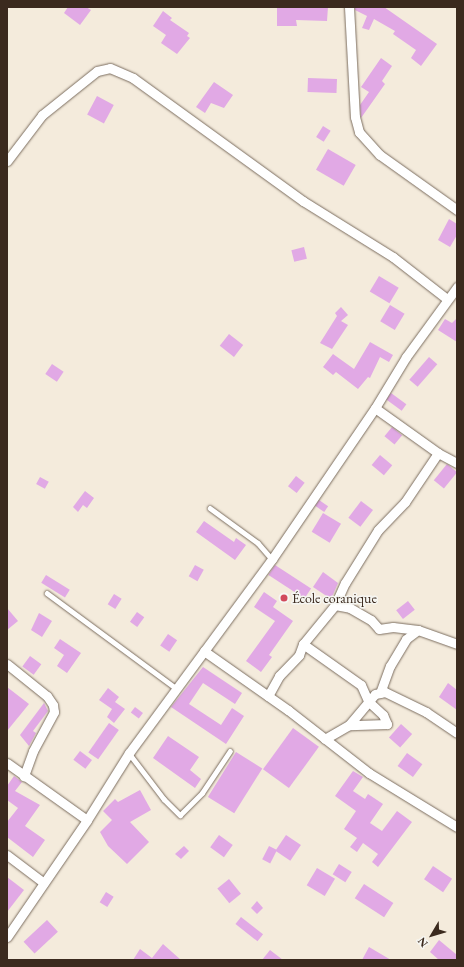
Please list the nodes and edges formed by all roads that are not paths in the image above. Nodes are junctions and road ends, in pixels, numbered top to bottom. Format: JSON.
{"nodes":[{"id":1,"x":349,"y":7,"type":"edge"},
{"id":2,"x":7,"y":161,"type":"edge"},
{"id":3,"x":457,"y":210,"type":"edge"},
{"id":4,"x":457,"y":287,"type":"edge"},
{"id":5,"x":447,"y":299,"type":"junction"},
{"id":6,"x":375,"y":408,"type":"junction"},
{"id":7,"x":438,"y":453,"type":"junction"},
{"id":8,"x":457,"y":463,"type":"edge"},
{"id":9,"x":210,"y":508,"type":"dead end"},
{"id":10,"x":272,"y":559,"type":"junction"},
{"id":11,"x":47,"y":593,"type":"dead end"},
{"id":12,"x":335,"y":605,"type":"junction"},
{"id":13,"x":418,"y":630,"type":"junction"},
{"id":14,"x":303,"y":644,"type":"junction"},
{"id":15,"x":457,"y":644,"type":"edge"},
{"id":16,"x":204,"y":651,"type":"junction"},
{"id":17,"x":7,"y":664,"type":"edge"},
{"id":18,"x":176,"y":688,"type":"junction"},
{"id":19,"x":380,"y":693,"type":"junction"},
{"id":20,"x":268,"y":696,"type":"junction"},
{"id":21,"x":368,"y":701,"type":"junction"},
{"id":22,"x":349,"y":725,"type":"junction"},
{"id":23,"x":457,"y":733,"type":"edge"},
{"id":24,"x":325,"y":739,"type":"junction"},
{"id":25,"x":230,"y":752,"type":"dead end"},
{"id":26,"x":129,"y":753,"type":"junction"},
{"id":27,"x":7,"y":763,"type":"edge"},
{"id":28,"x":24,"y":776,"type":"junction"},
{"id":29,"x":87,"y":820,"type":"junction"},
{"id":30,"x":457,"y":827,"type":"edge"},
{"id":31,"x":7,"y":856,"type":"edge"},
{"id":32,"x":44,"y":883,"type":"junction"},
{"id":33,"x":7,"y":937,"type":"edge"}],
"edges":[{"from":1,"to":3,"type":"street"},
{"from":2,"to":5,"type":"street"},
{"from":4,"to":5,"type":"street"},
{"from":5,"to":6,"type":"street"},
{"from":6,"to":7,"type":"street"},
{"from":6,"to":10,"type":"street"},
{"from":7,"to":8,"type":"street"},
{"from":7,"to":12,"type":"street"},
{"from":9,"to":10,"type":"lane"},
{"from":10,"to":16,"type":"street"},
{"from":11,"to":18,"type":"lane"},
{"from":12,"to":13,"type":"street"},
{"from":12,"to":14,"type":"street"},
{"from":13,"to":15,"type":"street"},
{"from":13,"to":19,"type":"street"},
{"from":14,"to":20,"type":"street"},
{"from":14,"to":21,"type":"street"},
{"from":16,"to":18,"type":"street"},
{"from":16,"to":20,"type":"street"},
{"from":17,"to":28,"type":"street"},
{"from":18,"to":26,"type":"street"},
{"from":19,"to":21,"type":"street"},
{"from":19,"to":23,"type":"street"},
{"from":20,"to":24,"type":"street"},
{"from":21,"to":22,"type":"street"},
{"from":21,"to":22,"type":"street"},
{"from":22,"to":24,"type":"street"},
{"from":24,"to":30,"type":"street"},
{"from":25,"to":26,"type":"lane"},
{"from":26,"to":29,"type":"street"},
{"from":27,"to":28,"type":"street"},
{"from":28,"to":29,"type":"street"},
{"from":29,"to":32,"type":"street"},
{"from":31,"to":32,"type":"street"},
{"from":32,"to":33,"type":"street"}]}
